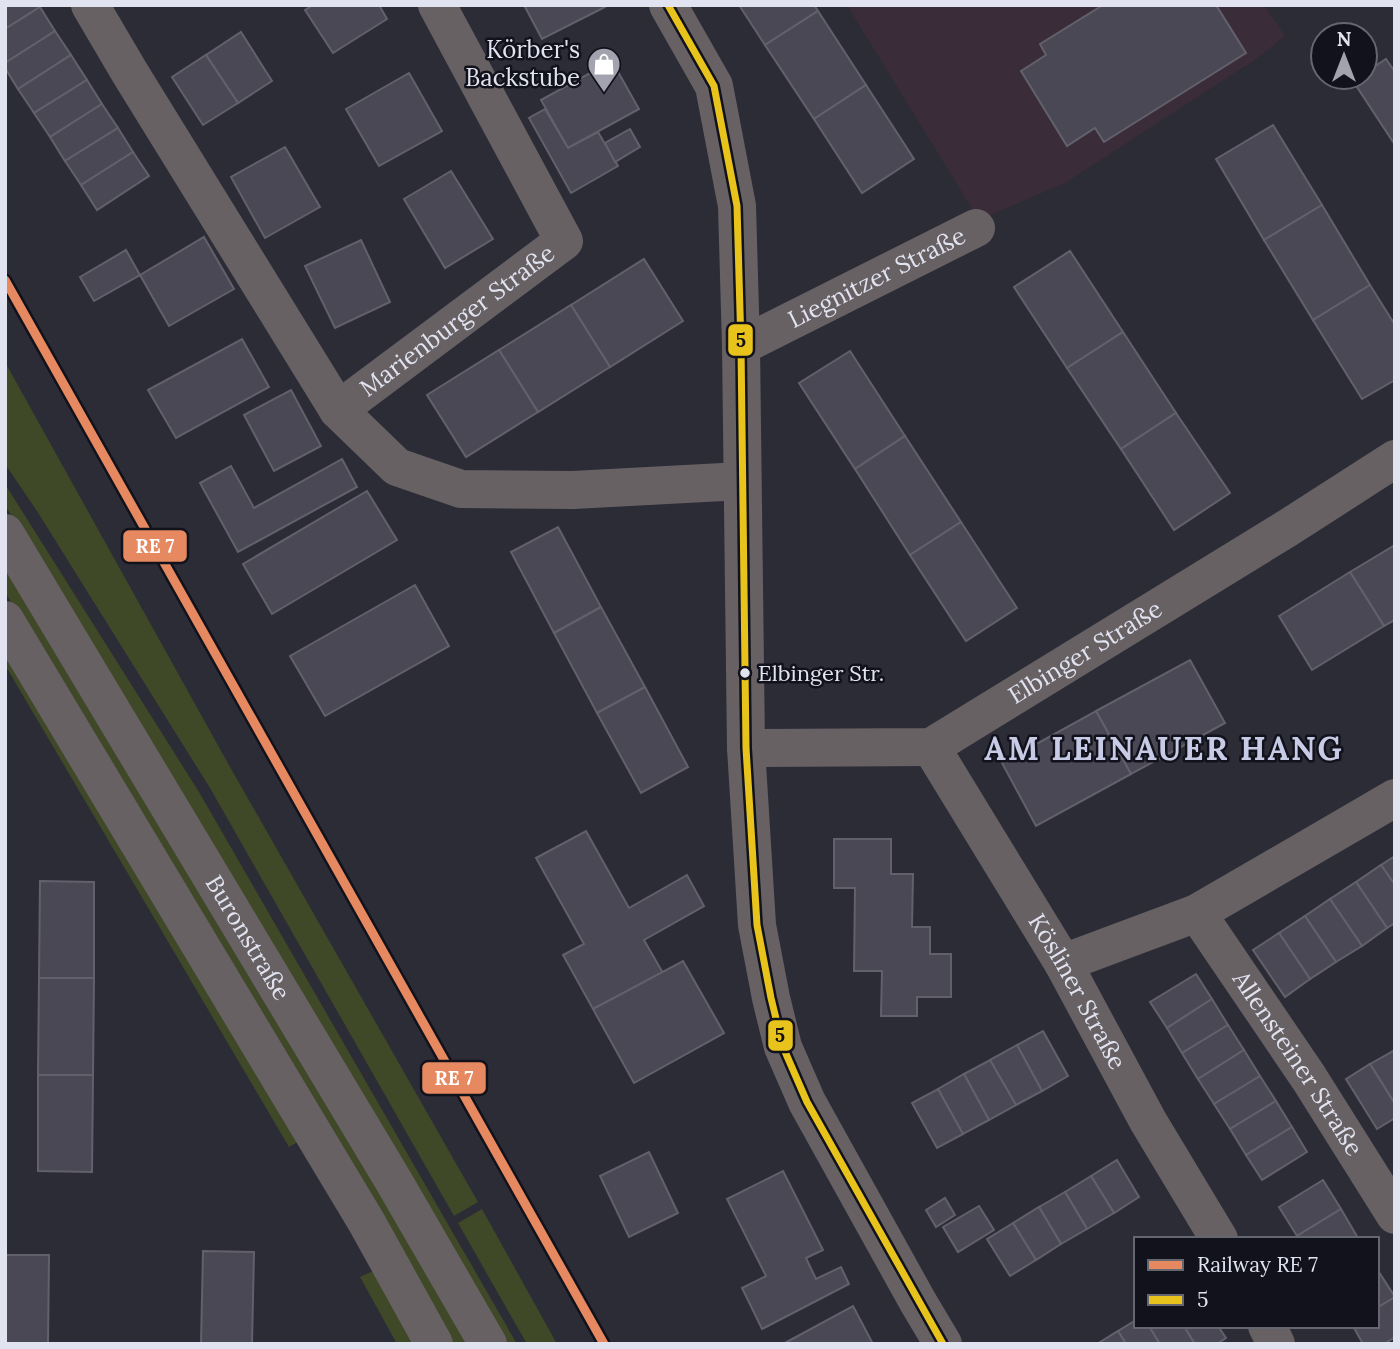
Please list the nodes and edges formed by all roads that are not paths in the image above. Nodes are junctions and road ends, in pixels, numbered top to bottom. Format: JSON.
{"nodes":[{"id":1,"x":90,"y":5,"type":"edge"},
{"id":2,"x":437,"y":5,"type":"edge"},
{"id":3,"x":668,"y":5,"type":"edge"},
{"id":4,"x":976,"y":228,"type":"dead end"},
{"id":5,"x":741,"y":346,"type":"junction"},
{"id":6,"x":338,"y":410,"type":"junction"},
{"id":7,"x":1395,"y":459,"type":"edge"},
{"id":8,"x":742,"y":481,"type":"junction"},
{"id":9,"x":5,"y":533,"type":"edge"},
{"id":10,"x":5,"y":620,"type":"edge"},
{"id":11,"x":930,"y":747,"type":"junction"},
{"id":12,"x":746,"y":748,"type":"junction"},
{"id":13,"x":1395,"y":798,"type":"edge"},
{"id":14,"x":1197,"y":913,"type":"junction"},
{"id":15,"x":1063,"y":963,"type":"junction"},
{"id":16,"x":1395,"y":1214,"type":"edge"},
{"id":17,"x":1218,"y":1237,"type":"edge"},
{"id":18,"x":1268,"y":1328,"type":"edge"},
{"id":19,"x":434,"y":1344,"type":"edge"},
{"id":20,"x":488,"y":1344,"type":"edge"},
{"id":21,"x":943,"y":1344,"type":"edge"},
{"id":22,"x":1276,"y":1344,"type":"edge"}],
"edges":[{"from":1,"to":6,"type":"street","name":"Marienburger Straße"},
{"from":2,"to":6,"type":"street","name":"Marienburger Straße"},
{"from":3,"to":5,"type":"street"},
{"from":4,"to":5,"type":"street","name":"Liegnitzer Straße"},
{"from":5,"to":8,"type":"street"},
{"from":6,"to":8,"type":"street","name":"Marienburger Straße"},
{"from":7,"to":11,"type":"street","name":"Elbinger Straße"},
{"from":8,"to":12,"type":"street"},
{"from":9,"to":20,"type":"street","name":"Buronstraße"},
{"from":10,"to":19,"type":"street","name":"Buronstraße"},
{"from":11,"to":12,"type":"street"},
{"from":11,"to":15,"type":"street","name":"Kösliner Straße"},
{"from":12,"to":21,"type":"street"},
{"from":13,"to":14,"type":"street"},
{"from":14,"to":15,"type":"street"},
{"from":14,"to":16,"type":"street","name":"Allensteiner Straße"},
{"from":15,"to":17,"type":"street","name":"Kösliner Straße"},
{"from":18,"to":22,"type":"street"}]}
